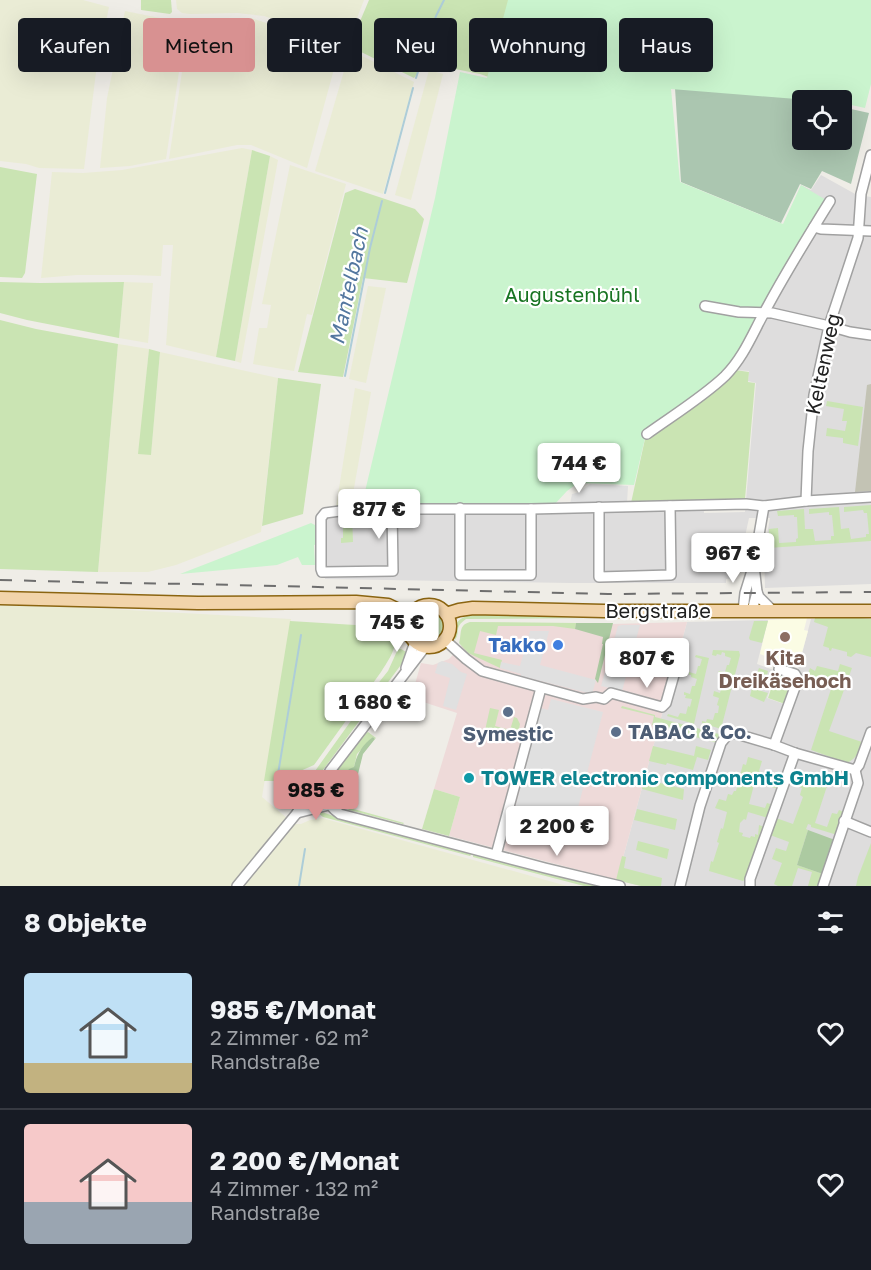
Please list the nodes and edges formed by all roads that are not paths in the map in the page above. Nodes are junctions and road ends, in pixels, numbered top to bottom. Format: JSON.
{"nodes":[{"id":1,"x":871,"y":155,"type":"edge"},
{"id":2,"x":830,"y":201,"type":"dead end"},
{"id":3,"x":814,"y":227,"type":"junction"},
{"id":4,"x":859,"y":231,"type":"junction"},
{"id":5,"x":871,"y":231,"type":"edge"},
{"id":6,"x":705,"y":306,"type":"dead end"},
{"id":7,"x":764,"y":313,"type":"junction"},
{"id":8,"x":829,"y":326,"type":"junction"},
{"id":9,"x":871,"y":335,"type":"edge"},
{"id":10,"x":647,"y":435,"type":"dead end"},
{"id":11,"x":871,"y":497,"type":"edge"},
{"id":12,"x":806,"y":501,"type":"junction"},
{"id":13,"x":670,"y":506,"type":"junction"},
{"id":14,"x":764,"y":506,"type":"junction"},
{"id":15,"x":599,"y":507,"type":"junction"},
{"id":16,"x":460,"y":508,"type":"junction"},
{"id":17,"x":392,"y":509,"type":"junction"},
{"id":18,"x":531,"y":509,"type":"junction"},
{"id":19,"x":754,"y":564,"type":"junction"},
{"id":20,"x":756,"y":592,"type":"junction"},
{"id":21,"x":0,"y":598,"type":"edge"},
{"id":22,"x":748,"y":611,"type":"junction"},
{"id":23,"x":773,"y":611,"type":"junction"},
{"id":24,"x":871,"y":611,"type":"edge"},
{"id":25,"x":446,"y":614,"type":"junction"},
{"id":26,"x":411,"y":616,"type":"junction"},
{"id":27,"x":445,"y":640,"type":"junction"},
{"id":28,"x":420,"y":644,"type":"junction"},
{"id":29,"x":680,"y":654,"type":"dead end"},
{"id":30,"x":779,"y":669,"type":"dead end"},
{"id":31,"x":541,"y":688,"type":"junction"},
{"id":32,"x":871,"y":732,"type":"edge"},
{"id":33,"x":774,"y":745,"type":"junction"},
{"id":34,"x":795,"y":753,"type":"junction"},
{"id":35,"x":855,"y":770,"type":"junction"},
{"id":36,"x":325,"y":784,"type":"junction"},
{"id":37,"x":329,"y":805,"type":"junction"},
{"id":38,"x":297,"y":813,"type":"junction"},
{"id":39,"x":844,"y":821,"type":"junction"},
{"id":40,"x":871,"y":832,"type":"edge"},
{"id":41,"x":496,"y":855,"type":"junction"},
{"id":42,"x":237,"y":886,"type":"edge"},
{"id":43,"x":620,"y":886,"type":"edge"},
{"id":44,"x":680,"y":886,"type":"edge"},
{"id":45,"x":750,"y":886,"type":"edge"},
{"id":46,"x":823,"y":886,"type":"edge"}],
"edges":[{"from":1,"to":4,"type":"street","name":"Keltenweg"},
{"from":2,"to":3,"type":"street"},
{"from":3,"to":4,"type":"street"},
{"from":3,"to":7,"type":"street"},
{"from":4,"to":5,"type":"street"},
{"from":4,"to":8,"type":"street","name":"Keltenweg"},
{"from":6,"to":7,"type":"street"},
{"from":7,"to":8,"type":"street"},
{"from":7,"to":10,"type":"street"},
{"from":8,"to":9,"type":"street"},
{"from":8,"to":12,"type":"street","name":"Keltenweg"},
{"from":11,"to":12,"type":"street"},
{"from":12,"to":14,"type":"street"},
{"from":13,"to":14,"type":"street"},
{"from":13,"to":15,"type":"street"},
{"from":13,"to":15,"type":"street"},
{"from":14,"to":19,"type":"street"},
{"from":15,"to":18,"type":"street"},
{"from":16,"to":17,"type":"street"},
{"from":16,"to":18,"type":"street"},
{"from":16,"to":18,"type":"street"},
{"from":17,"to":17,"type":"street"},
{"from":19,"to":20,"type":"street"},
{"from":19,"to":22,"type":"street"},
{"from":20,"to":22,"type":"street"},
{"from":20,"to":23,"type":"street"},
{"from":21,"to":26,"type":"main road"},
{"from":22,"to":23,"type":"main road","name":"Bergstraße"},
{"from":22,"to":25,"type":"main road","name":"Bergstraße"},
{"from":23,"to":24,"type":"main road","name":"Bergstraße"},
{"from":25,"to":26,"type":"main road"},
{"from":25,"to":27,"type":"main road"},
{"from":26,"to":28,"type":"main road"},
{"from":27,"to":28,"type":"main road"},
{"from":27,"to":31,"type":"street"},
{"from":28,"to":36,"type":"street"},
{"from":29,"to":31,"type":"street"},
{"from":30,"to":33,"type":"street"},
{"from":31,"to":41,"type":"street"},
{"from":32,"to":35,"type":"street"},
{"from":33,"to":34,"type":"street"},
{"from":33,"to":44,"type":"street"},
{"from":34,"to":35,"type":"street"},
{"from":34,"to":45,"type":"street"},
{"from":35,"to":39,"type":"street"},
{"from":36,"to":37,"type":"street"},
{"from":36,"to":38,"type":"street"},
{"from":37,"to":38,"type":"street"},
{"from":37,"to":41,"type":"street"},
{"from":38,"to":42,"type":"street"},
{"from":39,"to":40,"type":"street"},
{"from":39,"to":46,"type":"street"},
{"from":41,"to":43,"type":"street"}]}
